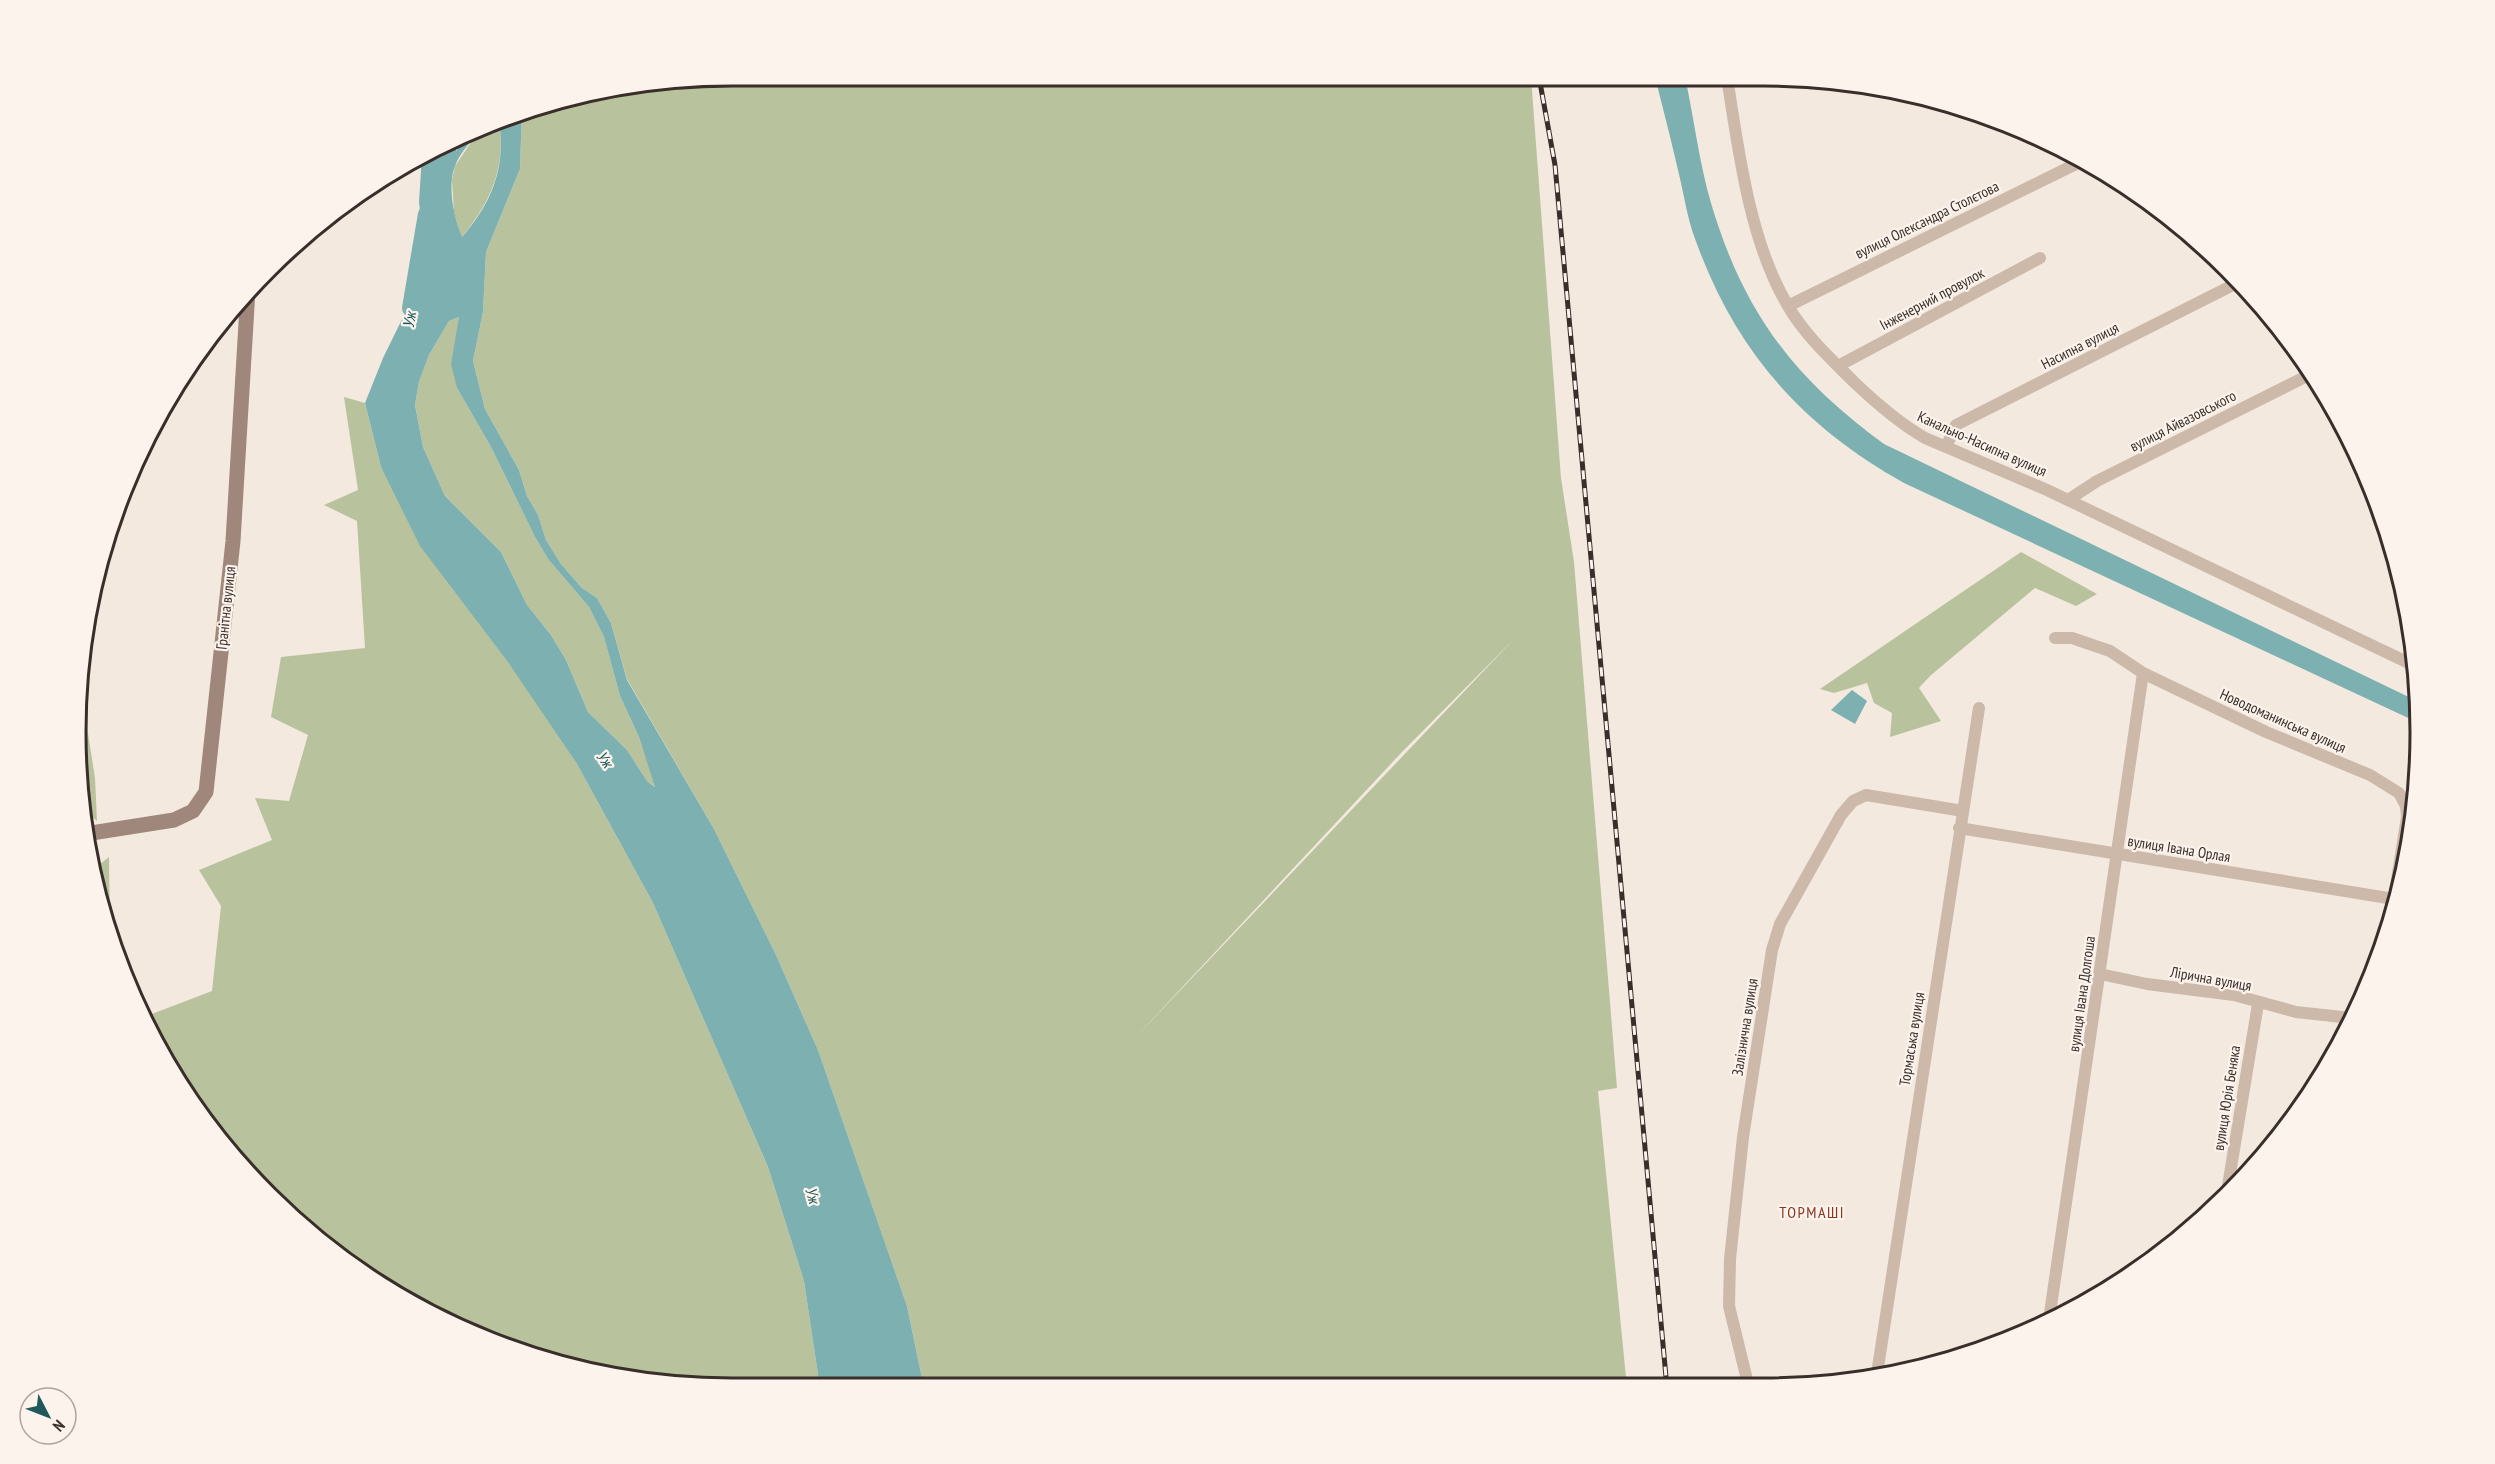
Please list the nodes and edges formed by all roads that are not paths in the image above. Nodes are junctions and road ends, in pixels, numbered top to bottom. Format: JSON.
{"nodes":[{"id":1,"x":1729,"y":86,"type":"edge"},
{"id":2,"x":2073,"y":165,"type":"edge"},
{"id":3,"x":2040,"y":258,"type":"dead end"},
{"id":4,"x":2231,"y":286,"type":"edge"},
{"id":5,"x":248,"y":304,"type":"edge"},
{"id":6,"x":1788,"y":306,"type":"junction"},
{"id":7,"x":1838,"y":366,"type":"junction"},
{"id":8,"x":2304,"y":378,"type":"edge"},
{"id":9,"x":1946,"y":447,"type":"junction"},
{"id":10,"x":2068,"y":500,"type":"junction"},
{"id":11,"x":2055,"y":638,"type":"dead end"},
{"id":12,"x":2405,"y":661,"type":"edge"},
{"id":13,"x":2144,"y":673,"type":"junction"},
{"id":14,"x":1978,"y":708,"type":"dead end"},
{"id":15,"x":2405,"y":804,"type":"edge"},
{"id":16,"x":1963,"y":811,"type":"junction"},
{"id":17,"x":1959,"y":828,"type":"junction"},
{"id":18,"x":94,"y":833,"type":"edge"},
{"id":19,"x":2118,"y":855,"type":"junction"},
{"id":20,"x":2386,"y":904,"type":"edge"},
{"id":21,"x":2100,"y":974,"type":"junction"},
{"id":22,"x":2258,"y":1004,"type":"junction"},
{"id":23,"x":2343,"y":1017,"type":"edge"},
{"id":24,"x":2229,"y":1179,"type":"edge"},
{"id":25,"x":2050,"y":1311,"type":"edge"},
{"id":26,"x":1878,"y":1368,"type":"edge"},
{"id":27,"x":1747,"y":1378,"type":"edge"}],
"edges":[{"from":1,"to":6,"type":"street","name":"Канально-Насипна вулиця"},
{"from":2,"to":6,"type":"street","name":"вулиця Олександра Столєтова"},
{"from":3,"to":7,"type":"street","name":"Інженерний провулок"},
{"from":4,"to":9,"type":"street","name":"Насипна вулиця"},
{"from":5,"to":18,"type":"street","name":"Гранітна вулиця"},
{"from":6,"to":7,"type":"street","name":"Канально-Насипна вулиця"},
{"from":7,"to":9,"type":"street","name":"Канально-Насипна вулиця"},
{"from":8,"to":10,"type":"street","name":"вулиця Айвазовського"},
{"from":9,"to":10,"type":"street","name":"Канально-Насипна вулиця"},
{"from":10,"to":12,"type":"street","name":"Канально-Насипна вулиця"},
{"from":11,"to":13,"type":"street","name":"Новодоманинська вулиця"},
{"from":13,"to":15,"type":"street","name":"Новодоманинська вулиця"},
{"from":13,"to":19,"type":"street","name":"вулиця Івана Долгоша"},
{"from":14,"to":16,"type":"street","name":"Тормаська вулиця"},
{"from":16,"to":17,"type":"street","name":"Тормаська вулиця"},
{"from":16,"to":27,"type":"street","name":"Залізнична вулиця"},
{"from":17,"to":19,"type":"street","name":"вулиця Івана Орлая"},
{"from":17,"to":26,"type":"street","name":"Тормаська вулиця"},
{"from":19,"to":20,"type":"street","name":"вулиця Івана Орлая"},
{"from":19,"to":21,"type":"street","name":"вулиця Івана Долгоша"},
{"from":21,"to":22,"type":"street","name":"Лірична вулиця"},
{"from":21,"to":25,"type":"street","name":"вулиця Івана Долгоша"},
{"from":22,"to":23,"type":"street","name":"Лірична вулиця"},
{"from":22,"to":24,"type":"street","name":"вулиця Юрія Беняка"}]}
